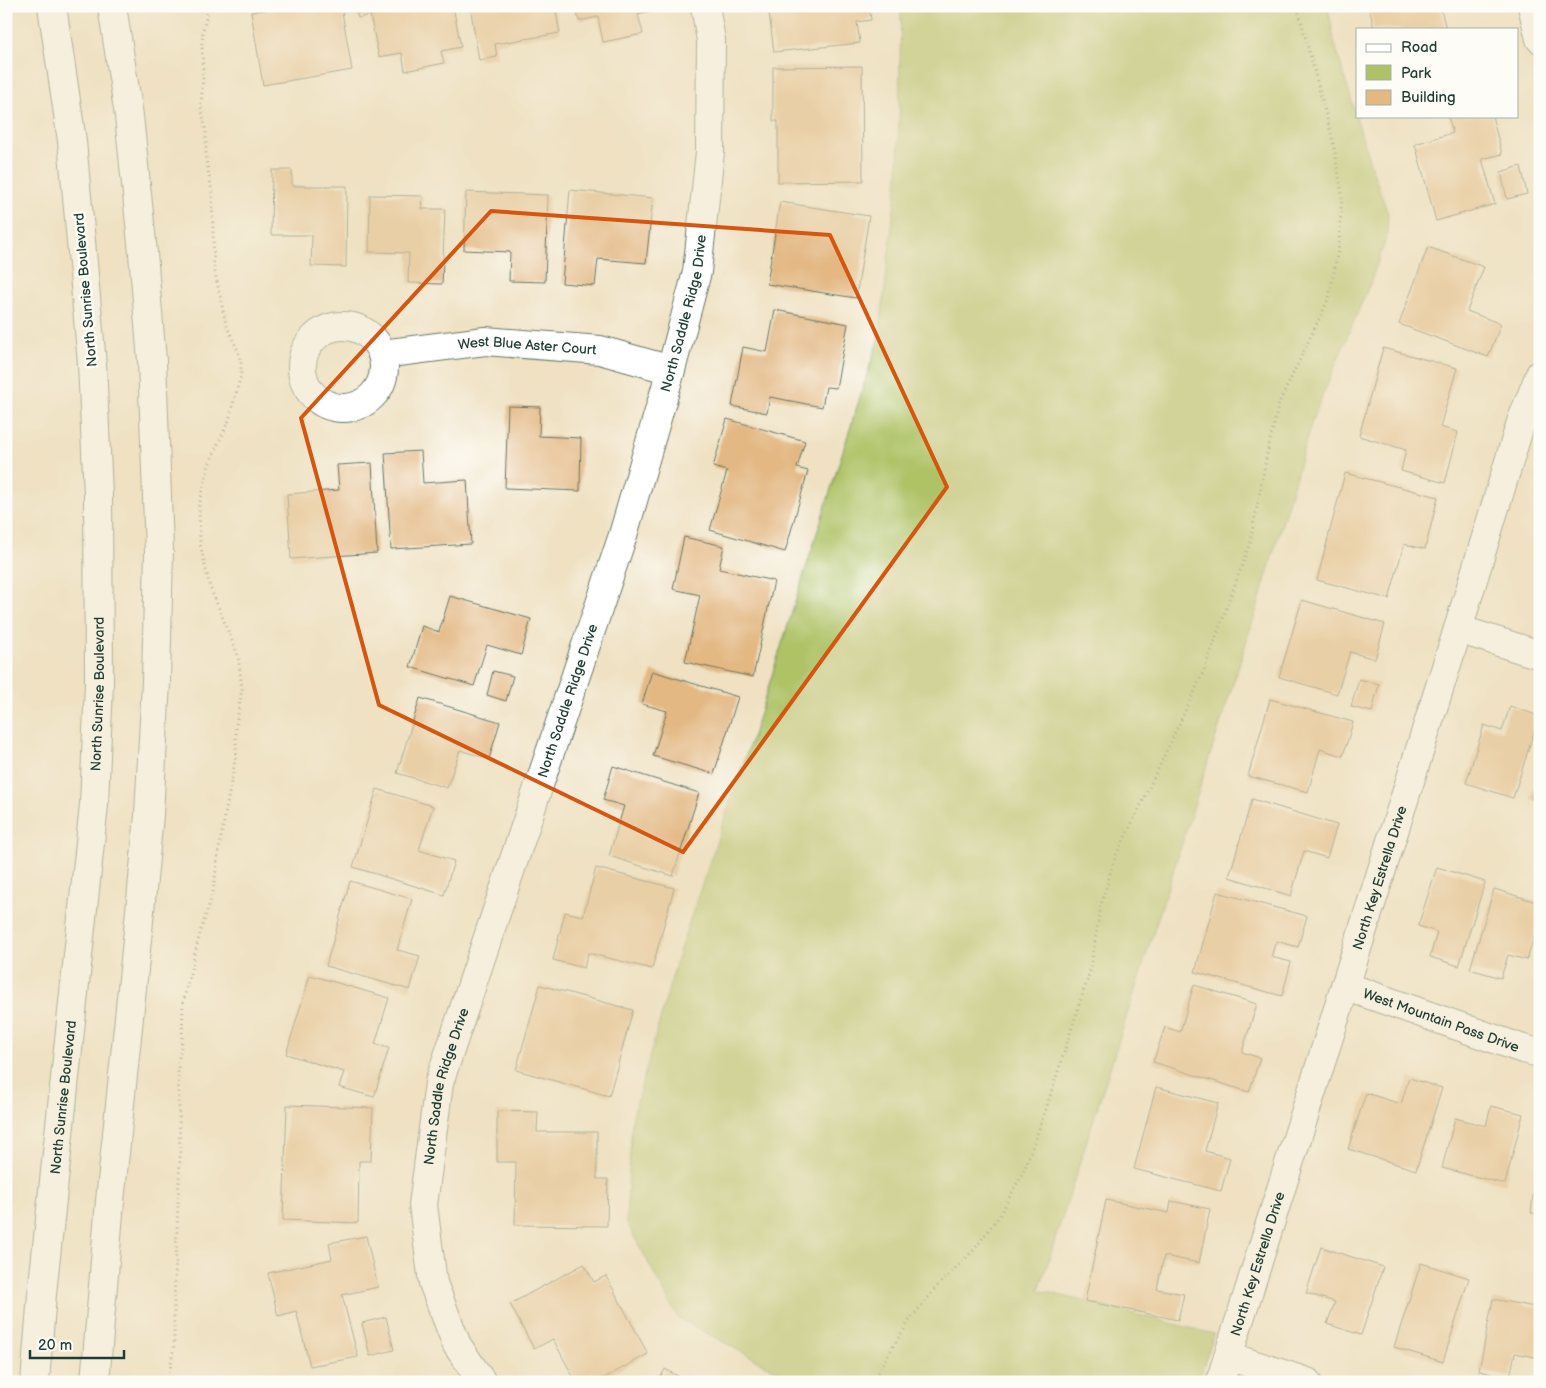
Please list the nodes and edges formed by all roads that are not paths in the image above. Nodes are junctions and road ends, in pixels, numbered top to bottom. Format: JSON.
{"nodes":[{"id":1,"x":52,"y":6,"type":"edge"},
{"id":2,"x":112,"y":6,"type":"edge"},
{"id":3,"x":705,"y":6,"type":"edge"},
{"id":4,"x":1532,"y":6,"type":"edge"},
{"id":5,"x":1540,"y":39,"type":"edge"},
{"id":6,"x":382,"y":354,"type":"dead end"},
{"id":7,"x":671,"y":370,"type":"junction"},
{"id":8,"x":1540,"y":374,"type":"edge"},
{"id":9,"x":1458,"y":629,"type":"junction"},
{"id":10,"x":1540,"y":655,"type":"edge"},
{"id":11,"x":1345,"y":986,"type":"junction"},
{"id":12,"x":1540,"y":1053,"type":"edge"},
{"id":13,"x":1228,"y":1356,"type":"junction"},
{"id":14,"x":35,"y":1382,"type":"edge"},
{"id":15,"x":95,"y":1382,"type":"edge"},
{"id":16,"x":482,"y":1382,"type":"edge"},
{"id":17,"x":1220,"y":1382,"type":"edge"},
{"id":18,"x":1308,"y":1382,"type":"edge"}],
"edges":[{"from":1,"to":14,"type":"street","name":"North Sunrise Boulevard"},
{"from":2,"to":15,"type":"street"},
{"from":3,"to":7,"type":"street","name":"North Saddle Ridge Drive"},
{"from":4,"to":5,"type":"street"},
{"from":6,"to":7,"type":"street","name":"West Blue Aster Court"},
{"from":7,"to":16,"type":"street","name":"North Saddle Ridge Drive"},
{"from":8,"to":9,"type":"street","name":"North Key Estrella Drive"},
{"from":9,"to":10,"type":"street"},
{"from":9,"to":11,"type":"street","name":"North Key Estrella Drive"},
{"from":11,"to":12,"type":"street","name":"West Mountain Pass Drive"},
{"from":11,"to":13,"type":"street","name":"North Key Estrella Drive"},
{"from":13,"to":17,"type":"street","name":"North Key Estrella Drive"},
{"from":13,"to":18,"type":"street"}]}
